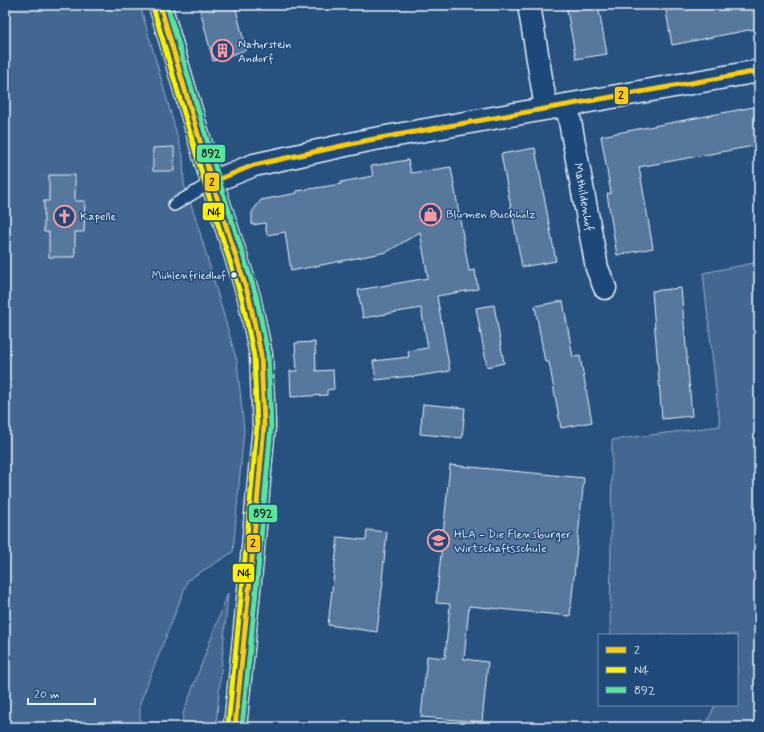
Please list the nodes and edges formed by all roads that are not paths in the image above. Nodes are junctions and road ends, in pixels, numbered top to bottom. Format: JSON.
{"nodes":[{"id":1,"x":160,"y":5,"type":"edge"},
{"id":2,"x":529,"y":5,"type":"edge"},
{"id":3,"x":759,"y":71,"type":"edge"},
{"id":4,"x":557,"y":106,"type":"junction"},
{"id":5,"x":212,"y":182,"type":"junction"},
{"id":6,"x":174,"y":205,"type":"dead end"},
{"id":7,"x":605,"y":288,"type":"dead end"},
{"id":8,"x":235,"y":727,"type":"edge"}],
"edges":[{"from":1,"to":5,"type":"street"},
{"from":2,"to":4,"type":"street","name":"Mathildenhof"},
{"from":3,"to":4,"type":"street"},
{"from":4,"to":5,"type":"street"},
{"from":4,"to":7,"type":"street","name":"Mathildenhof"},
{"from":5,"to":6,"type":"lane"},
{"from":5,"to":8,"type":"street"}]}
